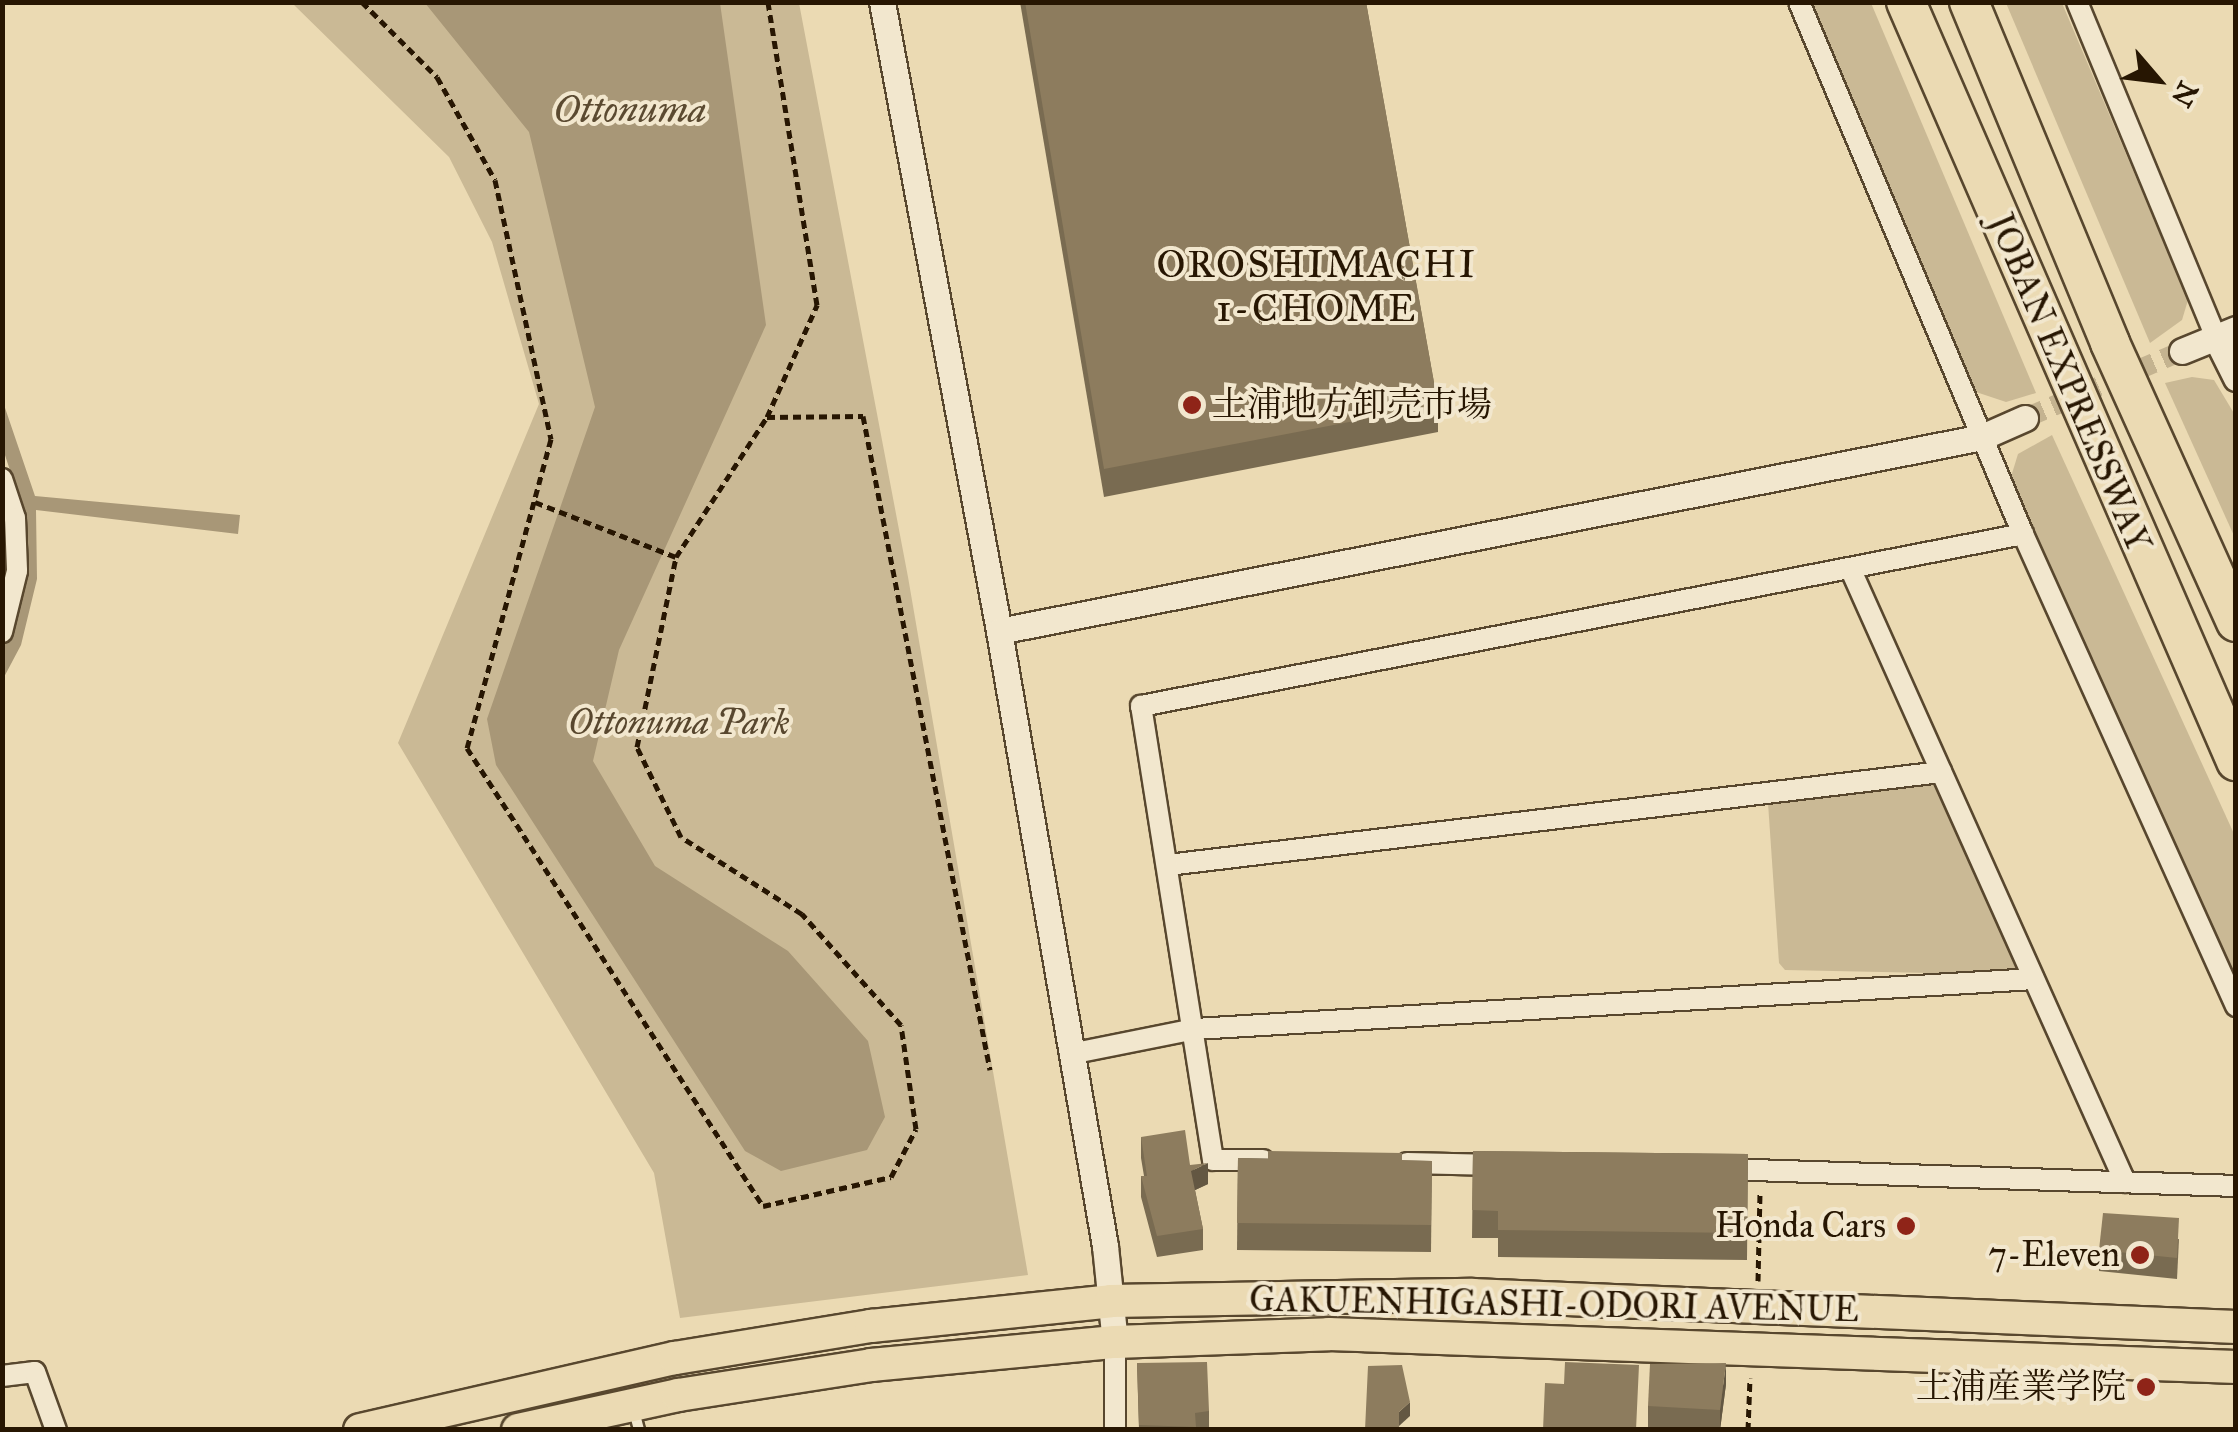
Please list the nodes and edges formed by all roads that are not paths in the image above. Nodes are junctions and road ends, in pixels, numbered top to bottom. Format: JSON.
{"nodes":[{"id":1,"x":882,"y":2,"type":"edge"},
{"id":2,"x":1800,"y":2,"type":"edge"},
{"id":3,"x":1906,"y":2,"type":"edge"},
{"id":4,"x":1968,"y":2,"type":"edge"},
{"id":5,"x":2077,"y":2,"type":"edge"},
{"id":6,"x":2226,"y":333,"type":"edge"},
{"id":7,"x":2182,"y":351,"type":"tunnel mouth"},
{"id":8,"x":2236,"y":378,"type":"edge"},
{"id":9,"x":2025,"y":418,"type":"tunnel mouth"},
{"id":10,"x":1982,"y":437,"type":"junction"},
{"id":11,"x":2,"y":479,"type":"edge"},
{"id":12,"x":2023,"y":534,"type":"junction"},
{"id":13,"x":1850,"y":568,"type":"junction"},
{"id":14,"x":2236,"y":622,"type":"edge"},
{"id":15,"x":999,"y":631,"type":"junction"},
{"id":16,"x":2,"y":632,"type":"edge"},
{"id":17,"x":2236,"y":761,"type":"edge"},
{"id":18,"x":1941,"y":772,"type":"junction"},
{"id":19,"x":1168,"y":865,"type":"junction"},
{"id":20,"x":2034,"y":978,"type":"junction"},
{"id":21,"x":2236,"y":1006,"type":"edge"},
{"id":22,"x":1195,"y":1029,"type":"junction"},
{"id":23,"x":1070,"y":1054,"type":"junction"},
{"id":24,"x":1291,"y":1161,"type":"edge"},
{"id":25,"x":1389,"y":1163,"type":"edge"},
{"id":26,"x":1526,"y":1165,"type":"edge"},
{"id":27,"x":1702,"y":1168,"type":"edge"},
{"id":28,"x":2124,"y":1182,"type":"junction"},
{"id":29,"x":2236,"y":1186,"type":"edge"},
{"id":30,"x":1111,"y":1301,"type":"junction"},
{"id":31,"x":2236,"y":1327,"type":"edge"},
{"id":32,"x":1115,"y":1342,"type":"junction"},
{"id":33,"x":2236,"y":1367,"type":"edge"},
{"id":34,"x":2,"y":1376,"type":"edge"},
{"id":35,"x":636,"y":1417,"type":"edge"},
{"id":36,"x":56,"y":1430,"type":"edge"},
{"id":37,"x":360,"y":1430,"type":"edge"},
{"id":38,"x":518,"y":1430,"type":"edge"},
{"id":39,"x":1115,"y":1430,"type":"edge"}],
"edges":[{"from":1,"to":15,"type":"street"},
{"from":2,"to":10,"type":"street"},
{"from":3,"to":17,"type":"highway","name":"JOBAN EXPRESSWAY"},
{"from":4,"to":14,"type":"highway","name":"JOBAN EXPRESSWAY"},
{"from":5,"to":6,"type":"street"},
{"from":6,"to":7,"type":"street"},
{"from":6,"to":8,"type":"street"},
{"from":9,"to":10,"type":"street"},
{"from":10,"to":12,"type":"street"},
{"from":10,"to":15,"type":"street"},
{"from":11,"to":16,"type":"street"},
{"from":12,"to":13,"type":"street"},
{"from":12,"to":21,"type":"street"},
{"from":13,"to":18,"type":"street"},
{"from":13,"to":19,"type":"street"},
{"from":15,"to":23,"type":"street"},
{"from":18,"to":19,"type":"street"},
{"from":18,"to":20,"type":"street"},
{"from":19,"to":22,"type":"street"},
{"from":20,"to":22,"type":"street"},
{"from":20,"to":28,"type":"street"},
{"from":22,"to":23,"type":"street"},
{"from":22,"to":24,"type":"street"},
{"from":23,"to":30,"type":"street"},
{"from":25,"to":26,"type":"street"},
{"from":27,"to":28,"type":"street"},
{"from":28,"to":29,"type":"street"},
{"from":30,"to":31,"type":"main road","name":"GAKUENHIGASHI-ODORI AVENUE"},
{"from":30,"to":32,"type":"street"},
{"from":30,"to":37,"type":"main road","name":"GAKUENHIGASHI-ODORI AVENUE"},
{"from":32,"to":33,"type":"main road","name":"GAKUENHIGASHI-ODORI AVENUE"},
{"from":32,"to":35,"type":"main road","name":"GAKUENHIGASHI-ODORI AVENUE"},
{"from":32,"to":39,"type":"street"},
{"from":34,"to":36,"type":"street"},
{"from":35,"to":38,"type":"main road","name":"GAKUENHIGASHI-ODORI AVENUE"}]}
